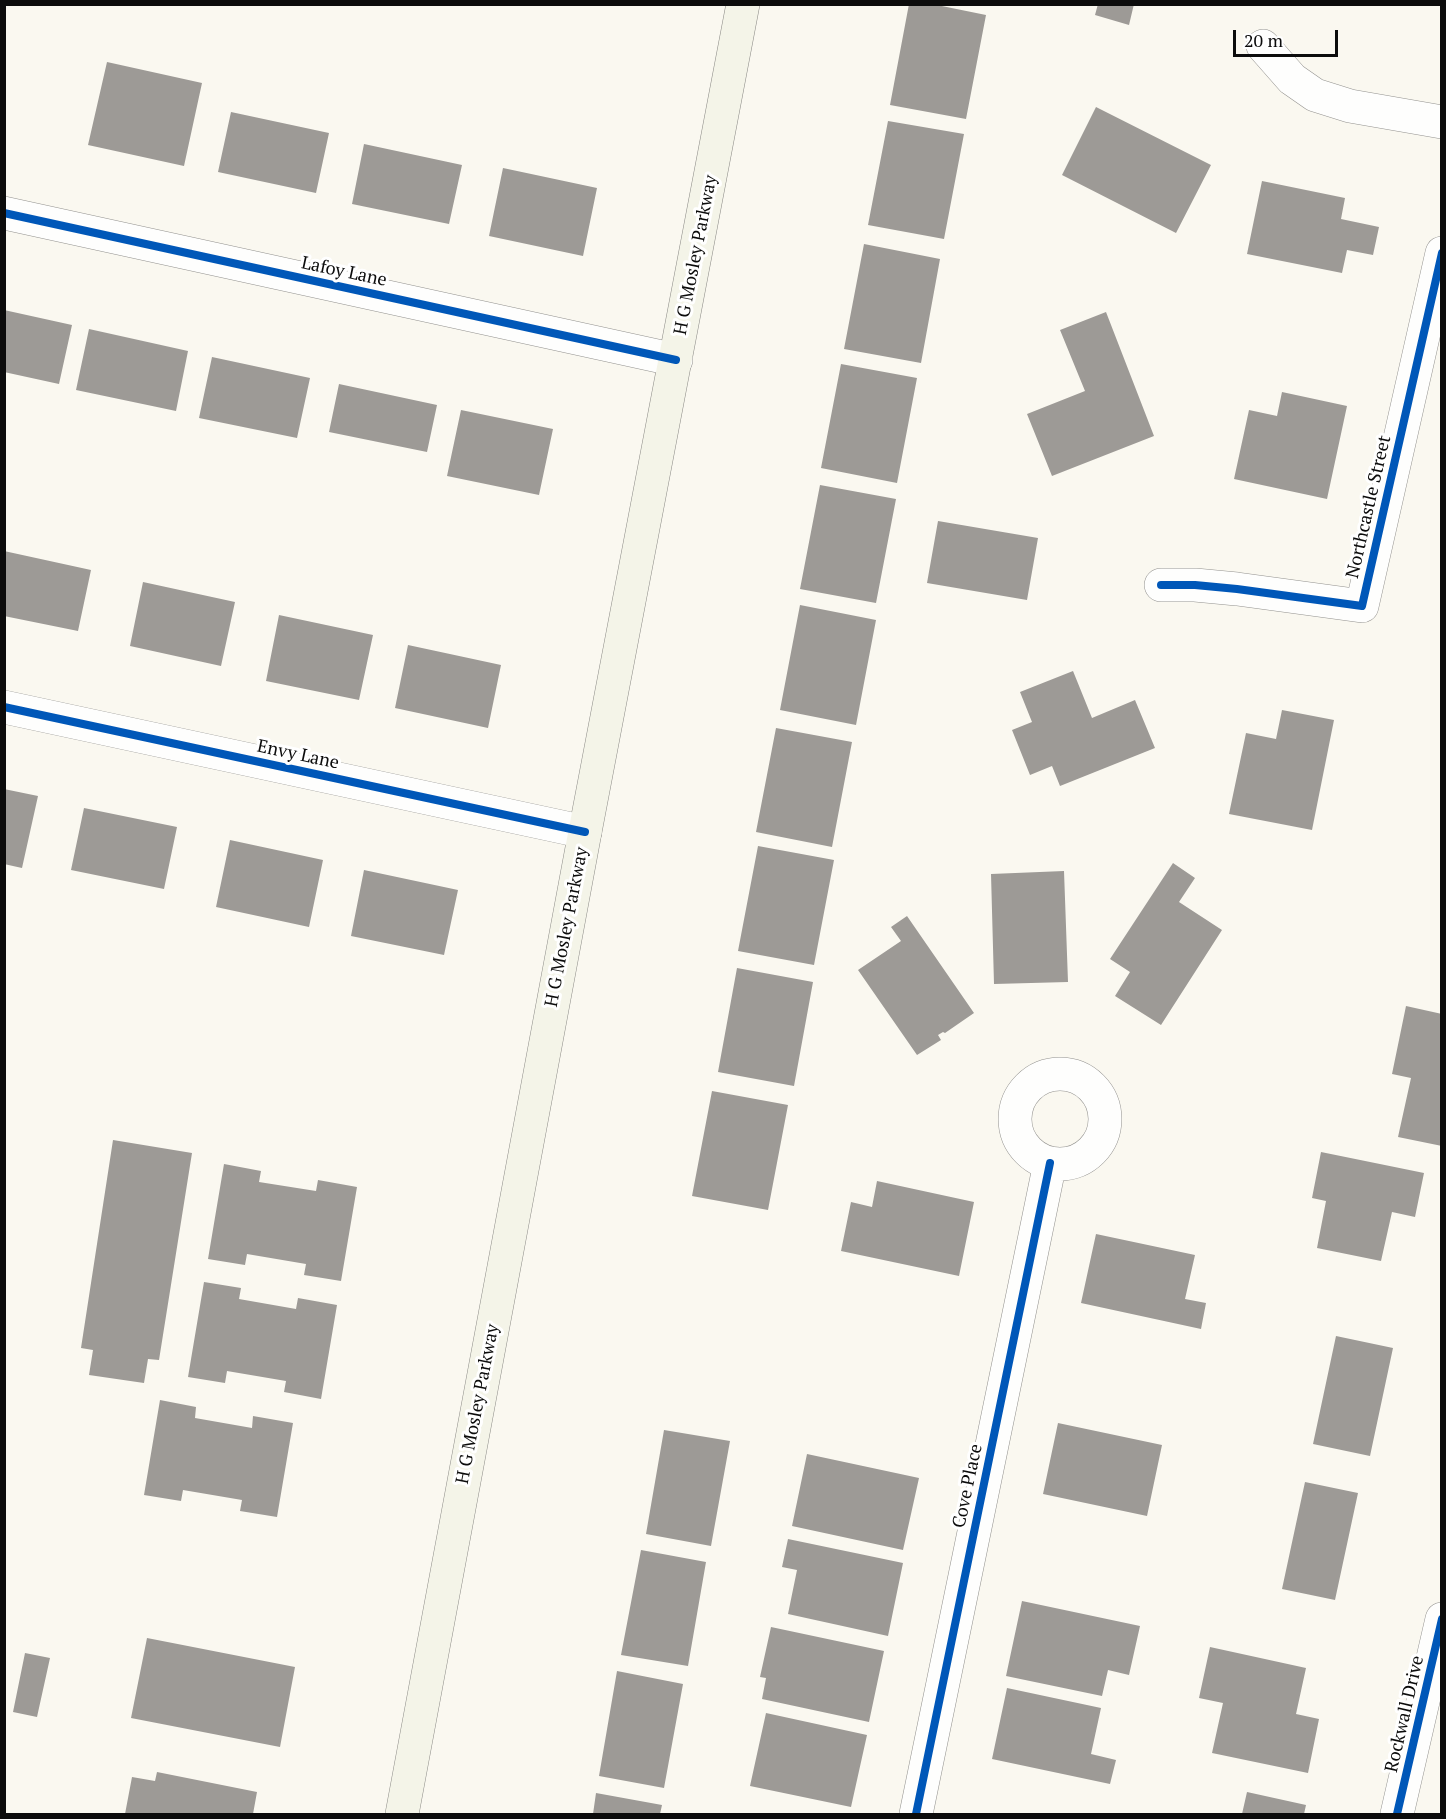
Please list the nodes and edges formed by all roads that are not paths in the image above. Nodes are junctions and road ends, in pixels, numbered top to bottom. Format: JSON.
{"nodes":[{"id":1,"x":743,"y":4,"type":"edge"},
{"id":2,"x":1263,"y":46,"type":"dead end"},
{"id":3,"x":1442,"y":122,"type":"edge"},
{"id":4,"x":4,"y":213,"type":"edge"},
{"id":5,"x":1442,"y":252,"type":"edge"},
{"id":6,"x":676,"y":360,"type":"junction"},
{"id":7,"x":1161,"y":585,"type":"dead end"},
{"id":8,"x":4,"y":707,"type":"edge"},
{"id":9,"x":585,"y":832,"type":"junction"},
{"id":10,"x":1050,"y":1163,"type":"dead end"},
{"id":11,"x":1442,"y":1619,"type":"edge"},
{"id":12,"x":402,"y":1815,"type":"edge"},
{"id":13,"x":916,"y":1815,"type":"edge"},
{"id":14,"x":1397,"y":1815,"type":"edge"}],
"edges":[{"from":1,"to":6,"type":"main road","name":"H G Mosley Parkway"},
{"from":2,"to":3,"type":"street"},
{"from":4,"to":6,"type":"street","name":"Lafoy Lane"},
{"from":5,"to":7,"type":"street","name":"Northcastle Street"},
{"from":6,"to":9,"type":"main road","name":"H G Mosley Parkway"},
{"from":8,"to":9,"type":"street","name":"Envy Lane"},
{"from":9,"to":12,"type":"main road","name":"H G Mosley Parkway"},
{"from":10,"to":13,"type":"street","name":"Cove Place"},
{"from":11,"to":14,"type":"street","name":"Rockwall Drive"}]}
